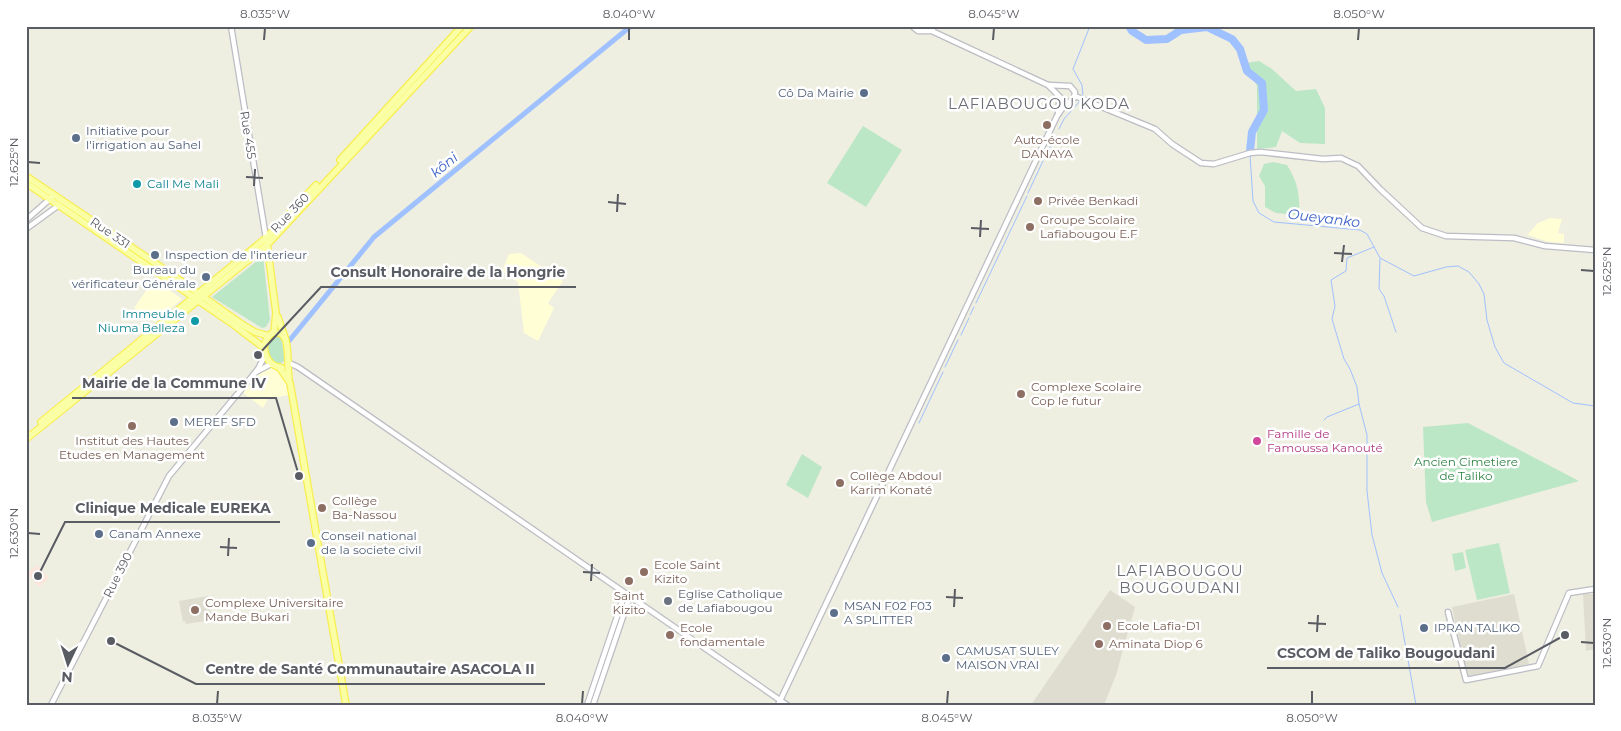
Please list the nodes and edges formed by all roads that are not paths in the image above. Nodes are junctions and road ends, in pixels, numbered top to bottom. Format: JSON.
{"nodes":[{"id":1,"x":230,"y":26,"type":"edge"},
{"id":2,"x":462,"y":26,"type":"edge"},
{"id":3,"x":471,"y":26,"type":"edge"},
{"id":4,"x":912,"y":26,"type":"edge"},
{"id":5,"x":927,"y":26,"type":"edge"},
{"id":6,"x":918,"y":31,"type":"junction"},
{"id":7,"x":934,"y":32,"type":"junction"},
{"id":8,"x":1048,"y":85,"type":"junction"},
{"id":9,"x":1064,"y":86,"type":"junction"},
{"id":10,"x":1075,"y":96,"type":"junction"},
{"id":11,"x":1060,"y":97,"type":"junction"},
{"id":12,"x":1071,"y":101,"type":"junction"},
{"id":13,"x":1057,"y":116,"type":"junction"},
{"id":14,"x":26,"y":176,"type":"edge"},
{"id":15,"x":26,"y":183,"type":"edge"},
{"id":16,"x":52,"y":197,"type":"junction"},
{"id":17,"x":61,"y":203,"type":"junction"},
{"id":18,"x":26,"y":220,"type":"edge"},
{"id":19,"x":26,"y":230,"type":"edge"},
{"id":20,"x":266,"y":242,"type":"junction"},
{"id":21,"x":1595,"y":250,"type":"edge"},
{"id":22,"x":198,"y":298,"type":"junction"},
{"id":23,"x":276,"y":313,"type":"junction"},
{"id":24,"x":271,"y":334,"type":"junction"},
{"id":25,"x":286,"y":338,"type":"junction"},
{"id":26,"x":265,"y":352,"type":"junction"},
{"id":27,"x":288,"y":354,"type":"junction"},
{"id":28,"x":272,"y":364,"type":"junction"},
{"id":29,"x":288,"y":364,"type":"junction"},
{"id":30,"x":279,"y":367,"type":"junction"},
{"id":31,"x":298,"y":367,"type":"junction"},
{"id":32,"x":253,"y":374,"type":"junction"},
{"id":33,"x":290,"y":383,"type":"junction"},
{"id":34,"x":26,"y":434,"type":"edge"},
{"id":35,"x":26,"y":439,"type":"edge"},
{"id":36,"x":1595,"y":589,"type":"edge"},
{"id":37,"x":627,"y":595,"type":"junction"},
{"id":38,"x":1448,"y":612,"type":"dead end"},
{"id":39,"x":779,"y":702,"type":"edge"},
{"id":40,"x":51,"y":705,"type":"edge"},
{"id":41,"x":346,"y":705,"type":"edge"},
{"id":42,"x":587,"y":705,"type":"edge"},
{"id":43,"x":592,"y":705,"type":"edge"},
{"id":44,"x":787,"y":705,"type":"edge"}],
"edges":[{"from":1,"to":20,"type":"street","name":"Rue 455"},
{"from":2,"to":20,"type":"main road","name":"Rue 360"},
{"from":3,"to":20,"type":"main road","name":"Rue 360"},
{"from":4,"to":6,"type":"street"},
{"from":5,"to":6,"type":"street"},
{"from":5,"to":7,"type":"street"},
{"from":6,"to":7,"type":"street"},
{"from":7,"to":8,"type":"street"},
{"from":8,"to":9,"type":"street"},
{"from":8,"to":11,"type":"street"},
{"from":9,"to":10,"type":"street"},
{"from":9,"to":11,"type":"street"},
{"from":10,"to":12,"type":"street"},
{"from":10,"to":21,"type":"street"},
{"from":11,"to":12,"type":"street"},
{"from":11,"to":13,"type":"street"},
{"from":12,"to":13,"type":"street"},
{"from":13,"to":39,"type":"street"},
{"from":14,"to":16,"type":"main road","name":"Rue 331"},
{"from":15,"to":16,"type":"main road","name":"Rue 331"},
{"from":16,"to":17,"type":"main road","name":"Rue 331"},
{"from":16,"to":18,"type":"street"},
{"from":17,"to":19,"type":"street"},
{"from":17,"to":22,"type":"main road","name":"Rue 331"},
{"from":20,"to":22,"type":"main road","name":"Rue 360"},
{"from":20,"to":23,"type":"main road","name":"Rue 455"},
{"from":22,"to":24,"type":"main road","name":"Rue 331"},
{"from":22,"to":26,"type":"main road","name":"Rue 331"},
{"from":22,"to":34,"type":"main road","name":"Rue 360"},
{"from":22,"to":35,"type":"main road"},
{"from":23,"to":24,"type":"main road","name":"Rue 455"},
{"from":23,"to":25,"type":"main road"},
{"from":24,"to":25,"type":"main road","name":"Rue 331"},
{"from":24,"to":26,"type":"main road","name":"Rue 455"},
{"from":25,"to":27,"type":"main road"},
{"from":26,"to":28,"type":"main road","name":"Rue 331"},
{"from":26,"to":32,"type":"street","name":"Rue 390"},
{"from":27,"to":29,"type":"main road"},
{"from":27,"to":31,"type":"street"},
{"from":28,"to":30,"type":"main road"},
{"from":28,"to":32,"type":"street"},
{"from":29,"to":30,"type":"main road"},
{"from":29,"to":31,"type":"street"},
{"from":29,"to":33,"type":"main road"},
{"from":30,"to":33,"type":"main road"},
{"from":31,"to":37,"type":"street"},
{"from":32,"to":40,"type":"street","name":"Rue 390"},
{"from":33,"to":41,"type":"main road"},
{"from":36,"to":38,"type":"street"},
{"from":37,"to":39,"type":"street"},
{"from":37,"to":42,"type":"street"},
{"from":37,"to":43,"type":"street"},
{"from":39,"to":44,"type":"street"}]}
